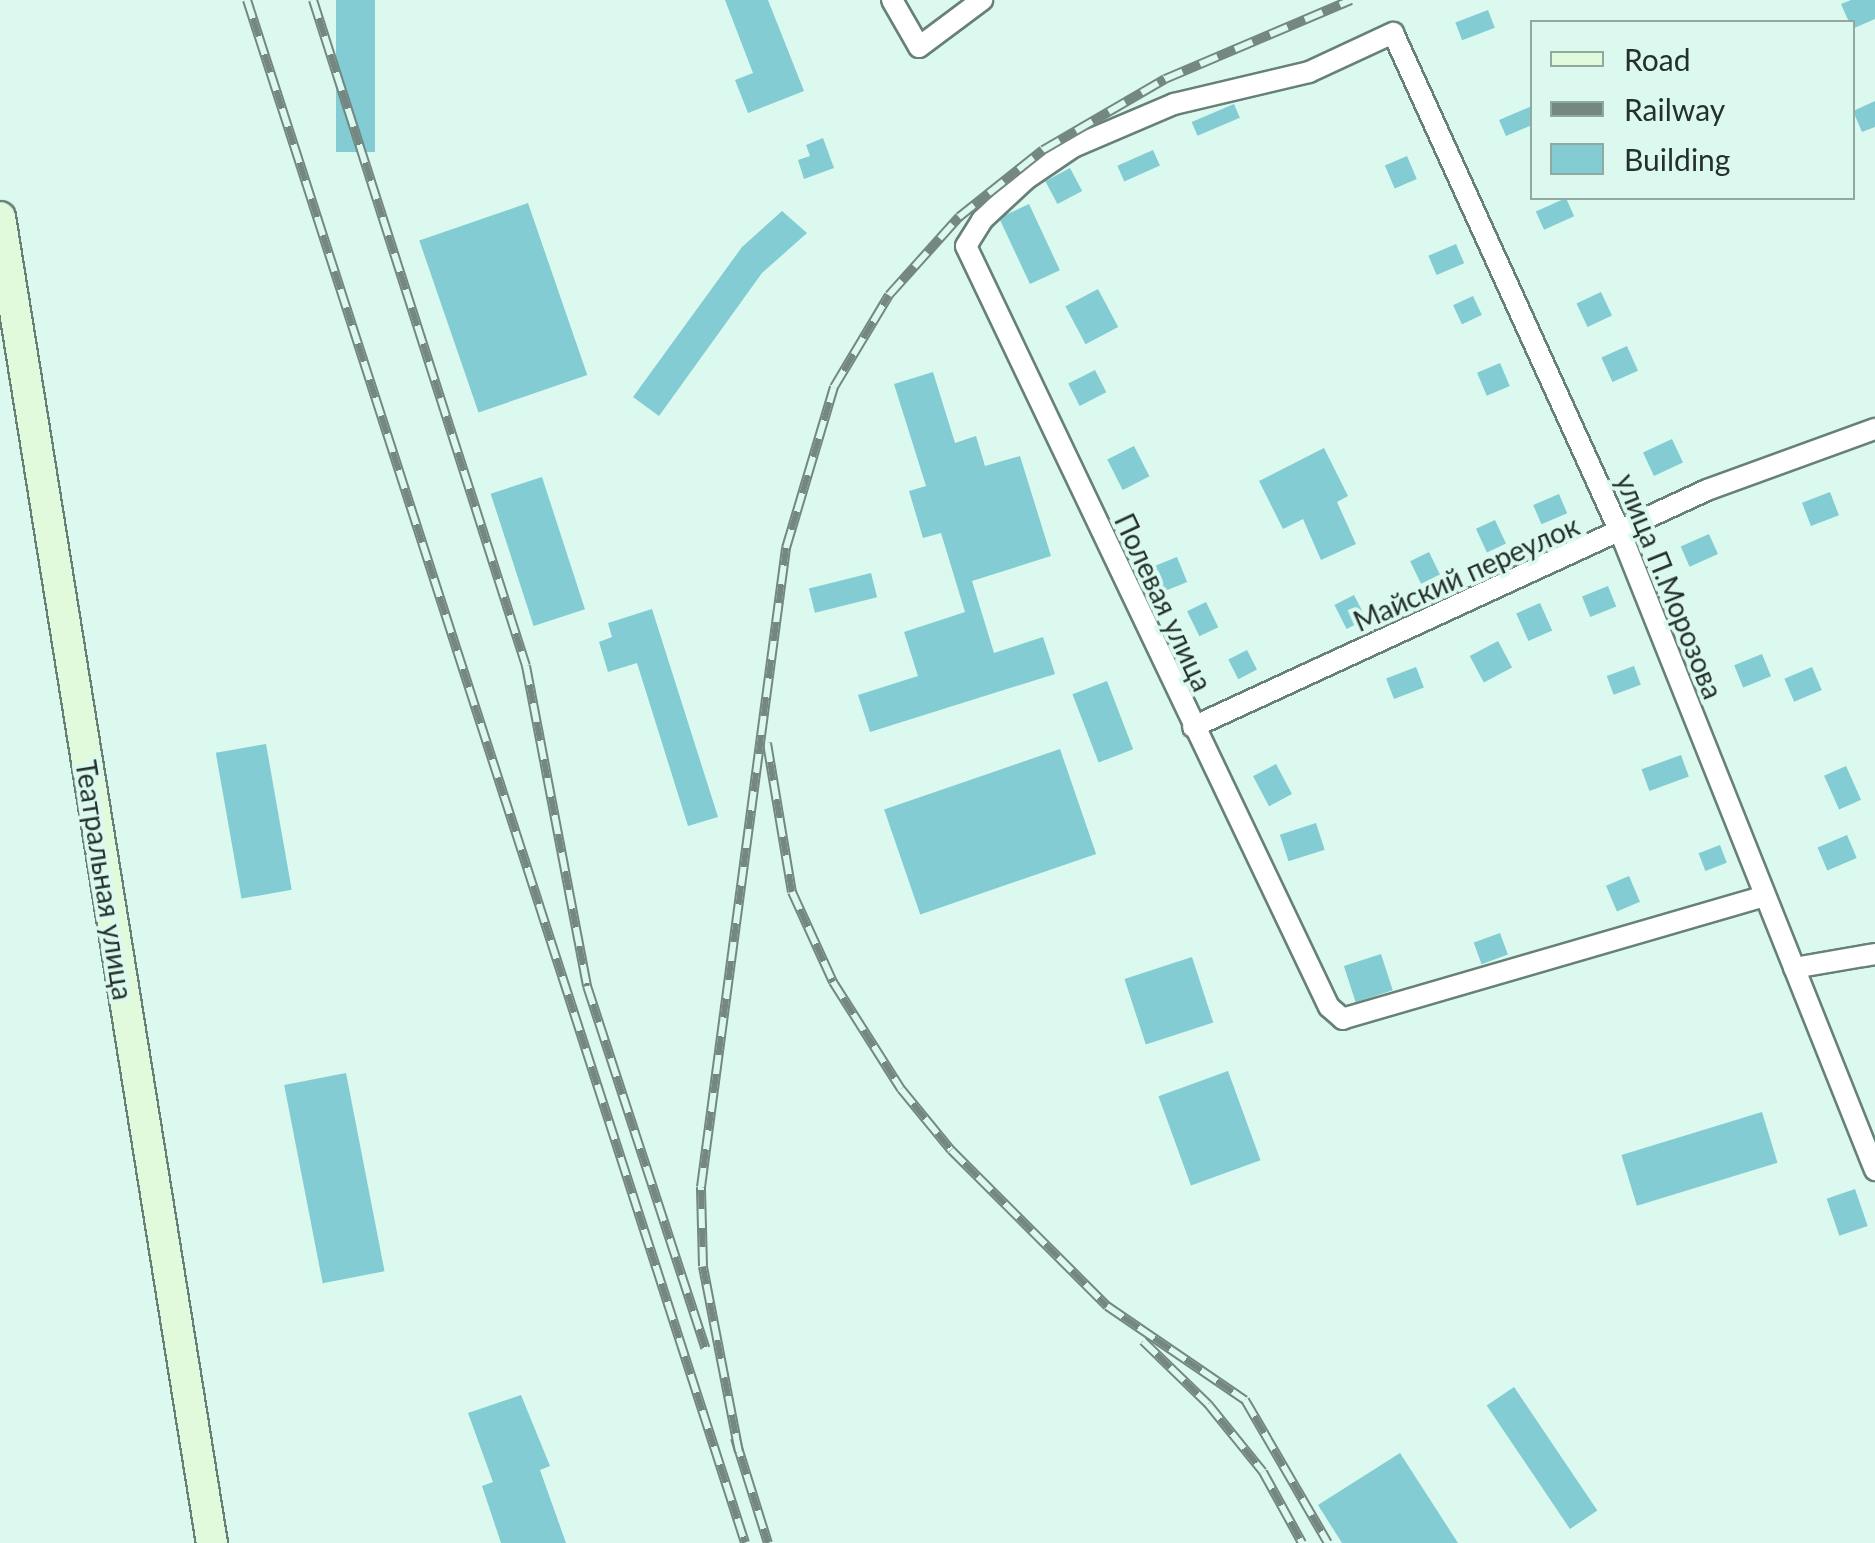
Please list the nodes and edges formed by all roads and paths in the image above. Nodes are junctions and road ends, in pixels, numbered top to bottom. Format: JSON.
{"nodes":[{"id":1,"x":892,"y":0,"type":"edge"},
{"id":2,"x":982,"y":0,"type":"edge"},
{"id":3,"x":1393,"y":33,"type":"joint"},
{"id":4,"x":0,"y":217,"type":"edge"},
{"id":5,"x":1875,"y":430,"type":"edge"},
{"id":6,"x":1621,"y":534,"type":"junction"},
{"id":7,"x":1193,"y":727,"type":"junction"},
{"id":8,"x":1765,"y":896,"type":"junction"},
{"id":9,"x":1875,"y":954,"type":"edge"},
{"id":10,"x":1794,"y":968,"type":"junction"},
{"id":11,"x":1875,"y":1170,"type":"edge"},
{"id":12,"x":212,"y":1543,"type":"edge"}],
"edges":[{"from":1,"to":2,"type":"street"},
{"from":3,"to":6,"type":"street","name":"улица П.Морозова"},
{"from":3,"to":7,"type":"street","name":"Полевая улица"},
{"from":4,"to":12,"type":"main road","name":"Театральная улица"},
{"from":5,"to":6,"type":"street","name":"Майский переулок"},
{"from":6,"to":7,"type":"street","name":"Майский переулок"},
{"from":6,"to":8,"type":"street","name":"улица П.Морозова"},
{"from":7,"to":8,"type":"street","name":"Полевая улица"},
{"from":8,"to":10,"type":"street","name":"улица П.Морозова"},
{"from":9,"to":10,"type":"street"},
{"from":10,"to":11,"type":"street","name":"улица П.Морозова"}]}
